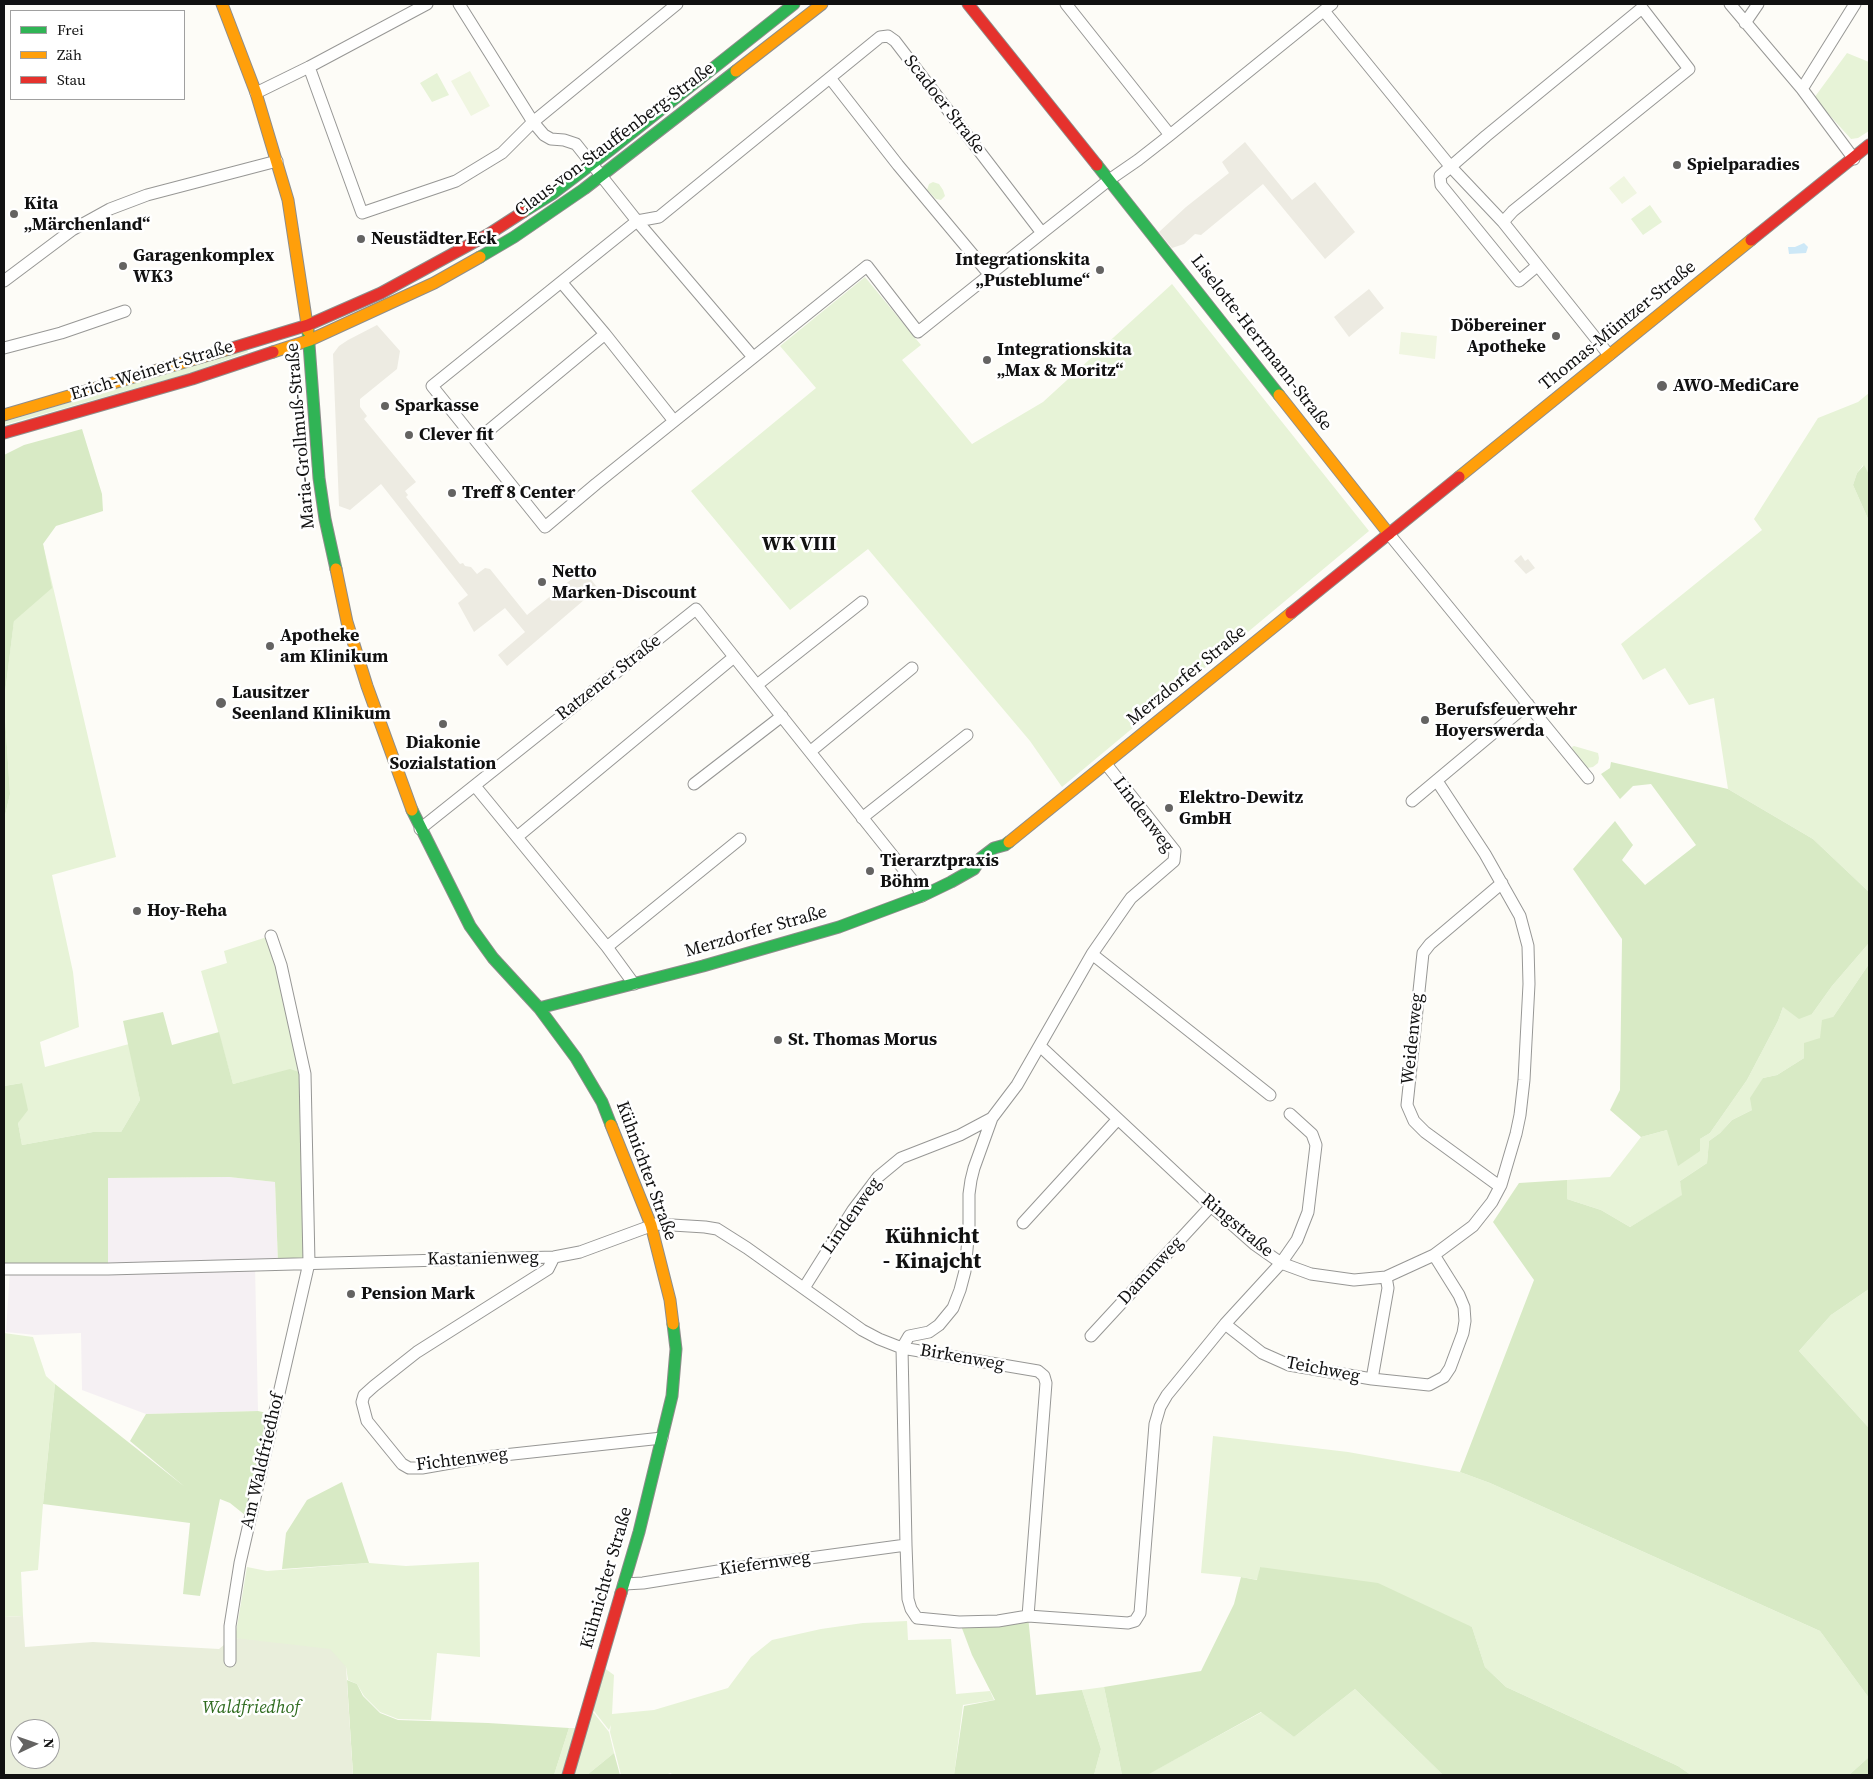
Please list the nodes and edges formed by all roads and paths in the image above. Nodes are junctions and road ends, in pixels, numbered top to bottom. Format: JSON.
{"nodes":[{"id":1,"x":222,"y":4,"type":"edge"},
{"id":2,"x":427,"y":4,"type":"edge"},
{"id":3,"x":459,"y":4,"type":"edge"},
{"id":4,"x":677,"y":4,"type":"edge"},
{"id":5,"x":794,"y":4,"type":"edge"},
{"id":6,"x":822,"y":4,"type":"edge"},
{"id":7,"x":968,"y":4,"type":"edge"},
{"id":8,"x":1066,"y":4,"type":"edge"},
{"id":9,"x":1730,"y":4,"type":"edge"},
{"id":10,"x":1758,"y":4,"type":"edge"},
{"id":11,"x":1855,"y":4,"type":"edge"},
{"id":12,"x":1641,"y":6,"type":"edge"},
{"id":13,"x":1328,"y":8,"type":"edge"},
{"id":14,"x":1745,"y":23,"type":"junction"},
{"id":15,"x":309,"y":67,"type":"junction"},
{"id":16,"x":830,"y":78,"type":"junction"},
{"id":17,"x":1802,"y":89,"type":"junction"},
{"id":18,"x":256,"y":93,"type":"junction"},
{"id":19,"x":534,"y":122,"type":"junction"},
{"id":20,"x":1170,"y":135,"type":"junction"},
{"id":21,"x":1869,"y":145,"type":"edge"},
{"id":22,"x":1854,"y":159,"type":"junction"},
{"id":23,"x":278,"y":161,"type":"junction"},
{"id":24,"x":592,"y":164,"type":"junction"},
{"id":25,"x":1450,"y":166,"type":"junction"},
{"id":26,"x":602,"y":176,"type":"junction"},
{"id":27,"x":1109,"y":180,"type":"junction"},
{"id":28,"x":638,"y":222,"type":"junction"},
{"id":29,"x":1503,"y":222,"type":"junction"},
{"id":30,"x":1042,"y":233,"type":"junction"},
{"id":31,"x":1537,"y":266,"type":"junction"},
{"id":32,"x":989,"y":274,"type":"junction"},
{"id":33,"x":4,"y":281,"type":"edge"},
{"id":34,"x":562,"y":283,"type":"junction"},
{"id":35,"x":125,"y":311,"type":"dead end"},
{"id":36,"x":308,"y":325,"type":"junction"},
{"id":37,"x":605,"y":334,"type":"junction"},
{"id":38,"x":310,"y":340,"type":"junction"},
{"id":39,"x":4,"y":348,"type":"edge"},
{"id":40,"x":1609,"y":355,"type":"junction"},
{"id":41,"x":753,"y":357,"type":"junction"},
{"id":42,"x":4,"y":415,"type":"edge"},
{"id":43,"x":674,"y":421,"type":"junction"},
{"id":44,"x":4,"y":433,"type":"edge"},
{"id":45,"x":476,"y":441,"type":"junction"},
{"id":46,"x":1389,"y":534,"type":"junction"},
{"id":47,"x":862,"y":602,"type":"dead end"},
{"id":48,"x":734,"y":657,"type":"junction"},
{"id":49,"x":912,"y":668,"type":"dead end"},
{"id":50,"x":757,"y":685,"type":"junction"},
{"id":51,"x":1528,"y":704,"type":"junction"},
{"id":52,"x":782,"y":716,"type":"junction"},
{"id":53,"x":967,"y":735,"type":"dead end"},
{"id":54,"x":811,"y":752,"type":"junction"},
{"id":55,"x":1106,"y":764,"type":"junction"},
{"id":56,"x":1588,"y":778,"type":"dead end"},
{"id":57,"x":1437,"y":781,"type":"junction"},
{"id":58,"x":694,"y":784,"type":"dead end"},
{"id":59,"x":475,"y":786,"type":"junction"},
{"id":60,"x":1412,"y":801,"type":"dead end"},
{"id":61,"x":862,"y":818,"type":"junction"},
{"id":62,"x":420,"y":828,"type":"junction"},
{"id":63,"x":517,"y":837,"type":"junction"},
{"id":64,"x":740,"y":839,"type":"dead end"},
{"id":65,"x":1502,"y":883,"type":"junction"},
{"id":66,"x":922,"y":896,"type":"junction"},
{"id":67,"x":271,"y":936,"type":"dead end"},
{"id":68,"x":607,"y":947,"type":"junction"},
{"id":69,"x":1092,"y":954,"type":"junction"},
{"id":70,"x":634,"y":984,"type":"junction"},
{"id":71,"x":539,"y":1008,"type":"junction"},
{"id":72,"x":1040,"y":1046,"type":"junction"},
{"id":73,"x":1270,"y":1095,"type":"dead end"},
{"id":74,"x":1290,"y":1114,"type":"dead end"},
{"id":75,"x":992,"y":1118,"type":"junction"},
{"id":76,"x":1118,"y":1119,"type":"junction"},
{"id":77,"x":968,"y":1131,"type":"junction"},
{"id":78,"x":983,"y":1145,"type":"junction"},
{"id":79,"x":1501,"y":1185,"type":"junction"},
{"id":80,"x":1211,"y":1206,"type":"junction"},
{"id":81,"x":1023,"y":1223,"type":"dead end"},
{"id":82,"x":651,"y":1225,"type":"junction"},
{"id":83,"x":1434,"y":1255,"type":"junction"},
{"id":84,"x":554,"y":1257,"type":"junction"},
{"id":85,"x":1281,"y":1262,"type":"junction"},
{"id":86,"x":309,"y":1263,"type":"junction"},
{"id":87,"x":7,"y":1269,"type":"edge"},
{"id":88,"x":1386,"y":1277,"type":"junction"},
{"id":89,"x":804,"y":1288,"type":"junction"},
{"id":90,"x":1225,"y":1324,"type":"junction"},
{"id":91,"x":1091,"y":1336,"type":"dead end"},
{"id":92,"x":902,"y":1348,"type":"junction"},
{"id":93,"x":1372,"y":1379,"type":"junction"},
{"id":94,"x":662,"y":1438,"type":"junction"},
{"id":95,"x":906,"y":1545,"type":"junction"},
{"id":96,"x":624,"y":1584,"type":"junction"},
{"id":97,"x":1028,"y":1616,"type":"junction"},
{"id":98,"x":230,"y":1662,"type":"dead end"},
{"id":99,"x":568,"y":1775,"type":"edge"}],
"edges":[{"from":1,"to":18,"type":"street","name":"Maria-Grollmuß-Straße"},
{"from":2,"to":15,"type":"street"},
{"from":3,"to":19,"type":"street"},
{"from":4,"to":19,"type":"street"},
{"from":5,"to":24,"type":"street","name":"Claus-von-Stauffenberg-Straße"},
{"from":6,"to":26,"type":"street","name":"Claus-von-Stauffenberg-Straße"},
{"from":7,"to":27,"type":"street","name":"Liselotte-Herrmann-Straße"},
{"from":8,"to":20,"type":"street"},
{"from":9,"to":14,"type":"street"},
{"from":10,"to":14,"type":"street"},
{"from":11,"to":17,"type":"street"},
{"from":12,"to":25,"type":"street"},
{"from":12,"to":29,"type":"street"},
{"from":13,"to":20,"type":"street"},
{"from":13,"to":25,"type":"street"},
{"from":14,"to":17,"type":"street"},
{"from":15,"to":18,"type":"street"},
{"from":15,"to":19,"type":"street"},
{"from":16,"to":28,"type":"street","name":"Scadoer Straße"},
{"from":16,"to":30,"type":"street","name":"Scadoer Straße"},
{"from":16,"to":32,"type":"street"},
{"from":17,"to":22,"type":"street"},
{"from":18,"to":23,"type":"street","name":"Maria-Grollmuß-Straße"},
{"from":19,"to":24,"type":"street"},
{"from":20,"to":27,"type":"street"},
{"from":21,"to":22,"type":"street","name":"Thomas-Müntzer-Straße"},
{"from":22,"to":40,"type":"street","name":"Thomas-Müntzer-Straße"},
{"from":23,"to":33,"type":"street"},
{"from":23,"to":36,"type":"street","name":"Maria-Grollmuß-Straße"},
{"from":24,"to":26,"type":"street"},
{"from":24,"to":36,"type":"street","name":"Claus-von-Stauffenberg-Straße"},
{"from":25,"to":29,"type":"street"},
{"from":25,"to":31,"type":"street"},
{"from":26,"to":28,"type":"street"},
{"from":26,"to":38,"type":"street","name":"Claus-von-Stauffenberg-Straße"},
{"from":27,"to":30,"type":"street"},
{"from":27,"to":46,"type":"street","name":"Liselotte-Herrmann-Straße"},
{"from":28,"to":34,"type":"street"},
{"from":28,"to":41,"type":"street"},
{"from":29,"to":31,"type":"street"},
{"from":30,"to":32,"type":"street"},
{"from":31,"to":40,"type":"street"},
{"from":32,"to":41,"type":"street"},
{"from":34,"to":37,"type":"street"},
{"from":34,"to":45,"type":"street"},
{"from":35,"to":39,"type":"street"},
{"from":36,"to":38,"type":"street","name":"Maria-Grollmuß-Straße"},
{"from":36,"to":42,"type":"street","name":"Erich-Weinert-Straße"},
{"from":37,"to":43,"type":"street"},
{"from":37,"to":45,"type":"street"},
{"from":38,"to":44,"type":"street","name":"Erich-Weinert-Straße"},
{"from":38,"to":62,"type":"street","name":"Maria-Grollmuß-Straße"},
{"from":40,"to":46,"type":"street","name":"Thomas-Müntzer-Straße"},
{"from":41,"to":43,"type":"street"},
{"from":43,"to":45,"type":"street"},
{"from":46,"to":51,"type":"street","name":"Liselotte-Herrmann-Straße"},
{"from":46,"to":55,"type":"street","name":"Merzdorfer Straße"},
{"from":47,"to":50,"type":"street"},
{"from":48,"to":50,"type":"street","name":"Ratzener Straße"},
{"from":48,"to":59,"type":"street","name":"Ratzener Straße"},
{"from":48,"to":63,"type":"street"},
{"from":49,"to":54,"type":"street"},
{"from":50,"to":52,"type":"street","name":"Ratzener Straße"},
{"from":51,"to":56,"type":"street","name":"Liselotte-Herrmann-Straße"},
{"from":51,"to":57,"type":"street"},
{"from":52,"to":54,"type":"street","name":"Ratzener Straße"},
{"from":52,"to":58,"type":"street"},
{"from":53,"to":61,"type":"street"},
{"from":54,"to":61,"type":"street","name":"Ratzener Straße"},
{"from":55,"to":66,"type":"street","name":"Merzdorfer Straße"},
{"from":55,"to":69,"type":"street","name":"Lindenweg"},
{"from":57,"to":60,"type":"street"},
{"from":57,"to":65,"type":"street"},
{"from":59,"to":62,"type":"street","name":"Ratzener Straße"},
{"from":59,"to":63,"type":"street"},
{"from":61,"to":66,"type":"street","name":"Ratzener Straße"},
{"from":62,"to":71,"type":"street","name":"Kühnichter Straße"},
{"from":63,"to":68,"type":"street"},
{"from":64,"to":68,"type":"street"},
{"from":65,"to":79,"type":"street","name":"Ringstraße"},
{"from":65,"to":79,"type":"street","name":"Weidenweg"},
{"from":66,"to":70,"type":"street","name":"Merzdorfer Straße"},
{"from":67,"to":86,"type":"street"},
{"from":68,"to":70,"type":"street"},
{"from":69,"to":72,"type":"street","name":"Lindenweg"},
{"from":69,"to":73,"type":"street"},
{"from":70,"to":71,"type":"street","name":"Merzdorfer Straße"},
{"from":71,"to":82,"type":"street","name":"Kühnichter Straße"},
{"from":72,"to":75,"type":"street","name":"Lindenweg"},
{"from":72,"to":76,"type":"street","name":"Ringstraße"},
{"from":74,"to":85,"type":"street"},
{"from":75,"to":77,"type":"street","name":"Lindenweg"},
{"from":75,"to":78,"type":"street","name":"Lindenweg"},
{"from":76,"to":80,"type":"street","name":"Ringstraße"},
{"from":76,"to":81,"type":"street"},
{"from":77,"to":78,"type":"street"},
{"from":77,"to":89,"type":"street","name":"Lindenweg"},
{"from":78,"to":92,"type":"street","name":"Lindenweg"},
{"from":79,"to":83,"type":"street","name":"Ringstraße"},
{"from":80,"to":85,"type":"street","name":"Ringstraße"},
{"from":80,"to":91,"type":"street","name":"Dammweg"},
{"from":82,"to":84,"type":"street","name":"Kastanienweg"},
{"from":82,"to":89,"type":"street"},
{"from":82,"to":94,"type":"street","name":"Kühnichter Straße"},
{"from":83,"to":88,"type":"street","name":"Ringstraße"},
{"from":83,"to":93,"type":"street","name":"Teichweg"},
{"from":84,"to":86,"type":"street","name":"Kastanienweg"},
{"from":84,"to":94,"type":"street","name":"Fichtenweg"},
{"from":85,"to":88,"type":"street","name":"Ringstraße"},
{"from":85,"to":90,"type":"street"},
{"from":86,"to":87,"type":"street","name":"Kastanienweg"},
{"from":86,"to":98,"type":"street","name":"Am Waldfriedhof"},
{"from":88,"to":93,"type":"street","name":"Teichweg"},
{"from":89,"to":92,"type":"street"},
{"from":90,"to":93,"type":"street","name":"Teichweg"},
{"from":90,"to":97,"type":"street","name":"Birkenweg"},
{"from":92,"to":95,"type":"street","name":"Birkenweg"},
{"from":92,"to":97,"type":"street","name":"Birkenweg"},
{"from":94,"to":96,"type":"street","name":"Kühnichter Straße"},
{"from":95,"to":96,"type":"street","name":"Kiefernweg"},
{"from":95,"to":97,"type":"street","name":"Birkenweg"},
{"from":96,"to":99,"type":"street","name":"Kühnichter Straße"}]}
